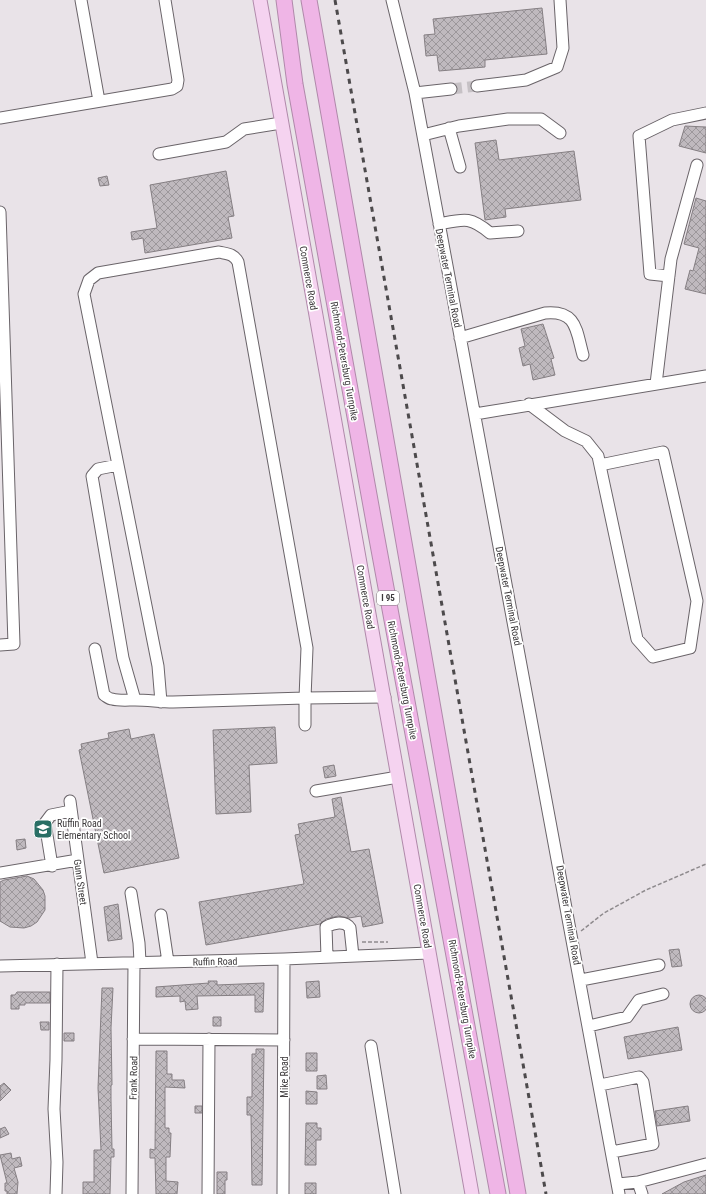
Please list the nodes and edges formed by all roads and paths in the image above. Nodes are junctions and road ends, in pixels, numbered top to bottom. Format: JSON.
{"nodes":[{"id":1,"x":81,"y":0,"type":"edge"},
{"id":2,"x":165,"y":0,"type":"edge"},
{"id":3,"x":253,"y":0,"type":"edge"},
{"id":4,"x":260,"y":0,"type":"edge"},
{"id":5,"x":284,"y":0,"type":"edge"},
{"id":6,"x":309,"y":0,"type":"edge"},
{"id":7,"x":392,"y":0,"type":"edge"},
{"id":8,"x":560,"y":0,"type":"edge"},
{"id":9,"x":477,"y":86,"type":"tunnel mouth"},
{"id":10,"x":451,"y":89,"type":"tunnel mouth"},
{"id":11,"x":414,"y":93,"type":"junction"},
{"id":12,"x":99,"y":101,"type":"junction"},
{"id":13,"x":706,"y":113,"type":"edge"},
{"id":14,"x":0,"y":118,"type":"edge"},
{"id":15,"x":278,"y":123,"type":"junction"},
{"id":16,"x":449,"y":128,"type":"junction"},
{"id":17,"x":560,"y":133,"type":"dead end"},
{"id":18,"x":422,"y":135,"type":"junction"},
{"id":19,"x":159,"y":154,"type":"dead end"},
{"id":20,"x":697,"y":165,"type":"dead end"},
{"id":21,"x":460,"y":167,"type":"dead end"},
{"id":22,"x":0,"y":212,"type":"edge"},
{"id":23,"x":439,"y":224,"type":"junction"},
{"id":24,"x":518,"y":231,"type":"dead end"},
{"id":25,"x":669,"y":276,"type":"junction"},
{"id":26,"x":460,"y":338,"type":"junction"},
{"id":27,"x":583,"y":355,"type":"dead end"},
{"id":28,"x":706,"y":376,"type":"edge"},
{"id":29,"x":656,"y":384,"type":"junction"},
{"id":30,"x":529,"y":404,"type":"junction"},
{"id":31,"x":475,"y":414,"type":"junction"},
{"id":32,"x":600,"y":464,"type":"junction"},
{"id":33,"x":118,"y":466,"type":"junction"},
{"id":34,"x":0,"y":645,"type":"edge"},
{"id":35,"x":95,"y":649,"type":"dead end"},
{"id":36,"x":381,"y":697,"type":"junction"},
{"id":37,"x":305,"y":698,"type":"junction"},
{"id":38,"x":136,"y":700,"type":"junction"},
{"id":39,"x":161,"y":702,"type":"junction"},
{"id":40,"x":305,"y":725,"type":"dead end"},
{"id":41,"x":394,"y":778,"type":"junction"},
{"id":42,"x":316,"y":791,"type":"dead end"},
{"id":43,"x":78,"y":860,"type":"junction"},
{"id":44,"x":706,"y":864,"type":"edge"},
{"id":45,"x":52,"y":866,"type":"junction"},
{"id":46,"x":0,"y":873,"type":"edge"},
{"id":47,"x":131,"y":893,"type":"dead end"},
{"id":48,"x":161,"y":915,"type":"dead end"},
{"id":49,"x":573,"y":938,"type":"junction"},
{"id":50,"x":425,"y":953,"type":"junction"},
{"id":51,"x":353,"y":956,"type":"junction"},
{"id":52,"x":327,"y":957,"type":"junction"},
{"id":53,"x":284,"y":959,"type":"junction"},
{"id":54,"x":137,"y":962,"type":"junction"},
{"id":55,"x":168,"y":962,"type":"junction"},
{"id":56,"x":92,"y":963,"type":"junction"},
{"id":57,"x":57,"y":964,"type":"junction"},
{"id":58,"x":659,"y":965,"type":"dead end"},
{"id":59,"x":0,"y":966,"type":"edge"},
{"id":60,"x":581,"y":980,"type":"junction"},
{"id":61,"x":662,"y":994,"type":"dead end"},
{"id":62,"x":589,"y":1026,"type":"junction"},
{"id":63,"x":134,"y":1039,"type":"junction"},
{"id":64,"x":209,"y":1039,"type":"junction"},
{"id":65,"x":284,"y":1040,"type":"junction"},
{"id":66,"x":371,"y":1046,"type":"dead end"},
{"id":67,"x":600,"y":1085,"type":"junction"},
{"id":68,"x":612,"y":1152,"type":"junction"},
{"id":69,"x":706,"y":1164,"type":"edge"},
{"id":70,"x":638,"y":1182,"type":"junction"},
{"id":71,"x":619,"y":1189,"type":"edge"},
{"id":72,"x":56,"y":1194,"type":"edge"},
{"id":73,"x":132,"y":1194,"type":"edge"},
{"id":74,"x":208,"y":1194,"type":"edge"},
{"id":75,"x":283,"y":1194,"type":"edge"},
{"id":76,"x":395,"y":1194,"type":"edge"},
{"id":77,"x":464,"y":1194,"type":"edge"},
{"id":78,"x":472,"y":1194,"type":"edge"},
{"id":79,"x":498,"y":1194,"type":"edge"},
{"id":80,"x":518,"y":1194,"type":"edge"},
{"id":81,"x":642,"y":1194,"type":"edge"}],
"edges":[{"from":1,"to":12,"type":"street"},
{"from":2,"to":12,"type":"street"},
{"from":3,"to":15,"type":"main road","name":"Commerce Road"},
{"from":4,"to":15,"type":"main road","name":"Commerce Road"},
{"from":5,"to":79,"type":"highway","name":"Richmond-Petersburg Turnpike","number":"I 95"},
{"from":6,"to":80,"type":"highway","name":"Richmond-Petersburg Turnpike","number":"I 95"},
{"from":7,"to":11,"type":"street","name":"Deepwater Terminal Road"},
{"from":8,"to":9,"type":"street"},
{"from":10,"to":11,"type":"street"},
{"from":11,"to":18,"type":"street","name":"Deepwater Terminal Road"},
{"from":12,"to":14,"type":"street"},
{"from":13,"to":25,"type":"street"},
{"from":15,"to":19,"type":"street"},
{"from":15,"to":36,"type":"main road","name":"Commerce Road"},
{"from":16,"to":17,"type":"street"},
{"from":16,"to":18,"type":"street"},
{"from":16,"to":21,"type":"street"},
{"from":18,"to":23,"type":"street","name":"Deepwater Terminal Road"},
{"from":20,"to":25,"type":"street"},
{"from":22,"to":34,"type":"street"},
{"from":23,"to":24,"type":"street"},
{"from":23,"to":26,"type":"street","name":"Deepwater Terminal Road"},
{"from":25,"to":29,"type":"street"},
{"from":26,"to":27,"type":"street"},
{"from":26,"to":31,"type":"street","name":"Deepwater Terminal Road"},
{"from":28,"to":29,"type":"street"},
{"from":29,"to":30,"type":"street"},
{"from":30,"to":31,"type":"street"},
{"from":30,"to":32,"type":"street"},
{"from":31,"to":49,"type":"street","name":"Deepwater Terminal Road"},
{"from":32,"to":32,"type":"street"},
{"from":33,"to":37,"type":"street"},
{"from":33,"to":38,"type":"street"},
{"from":33,"to":39,"type":"street"},
{"from":35,"to":38,"type":"street"},
{"from":36,"to":37,"type":"street"},
{"from":36,"to":41,"type":"main road","name":"Commerce Road"},
{"from":37,"to":39,"type":"street"},
{"from":37,"to":40,"type":"street"},
{"from":38,"to":39,"type":"street"},
{"from":41,"to":42,"type":"street"},
{"from":41,"to":50,"type":"main road","name":"Commerce Road"},
{"from":43,"to":45,"type":"street"},
{"from":43,"to":45,"type":"street","name":"Gunn Street"},
{"from":43,"to":56,"type":"street","name":"Gunn Street"},
{"from":44,"to":49,"type":"path"},
{"from":45,"to":46,"type":"street"},
{"from":47,"to":54,"type":"street","name":"Frank Road"},
{"from":48,"to":55,"type":"street"},
{"from":49,"to":60,"type":"street","name":"Deepwater Terminal Road"},
{"from":50,"to":51,"type":"street","name":"Ruffin Road"},
{"from":50,"to":77,"type":"main road","name":"Commerce Road"},
{"from":50,"to":78,"type":"main road","name":"Commerce Road"},
{"from":51,"to":52,"type":"street","name":"Ruffin Road"},
{"from":51,"to":52,"type":"street"},
{"from":52,"to":53,"type":"street","name":"Ruffin Road"},
{"from":53,"to":55,"type":"street","name":"Ruffin Road"},
{"from":53,"to":65,"type":"street","name":"Mike Road"},
{"from":54,"to":55,"type":"street","name":"Ruffin Road"},
{"from":54,"to":56,"type":"street","name":"Ruffin Road"},
{"from":54,"to":63,"type":"street","name":"Frank Road"},
{"from":56,"to":57,"type":"street","name":"Ruffin Road"},
{"from":57,"to":59,"type":"street","name":"Ruffin Road"},
{"from":57,"to":72,"type":"street"},
{"from":58,"to":60,"type":"street"},
{"from":60,"to":62,"type":"street","name":"Deepwater Terminal Road"},
{"from":61,"to":62,"type":"street"},
{"from":62,"to":67,"type":"street","name":"Deepwater Terminal Road"},
{"from":63,"to":64,"type":"street"},
{"from":63,"to":73,"type":"street","name":"Frank Road"},
{"from":64,"to":65,"type":"street"},
{"from":64,"to":74,"type":"street"},
{"from":65,"to":75,"type":"street","name":"Mike Road"},
{"from":66,"to":76,"type":"street"},
{"from":67,"to":68,"type":"street","name":"Deepwater Terminal Road"},
{"from":67,"to":68,"type":"street"},
{"from":68,"to":71,"type":"street","name":"Deepwater Terminal Road"},
{"from":69,"to":70,"type":"street"},
{"from":70,"to":71,"type":"street"},
{"from":70,"to":81,"type":"street"}]}
